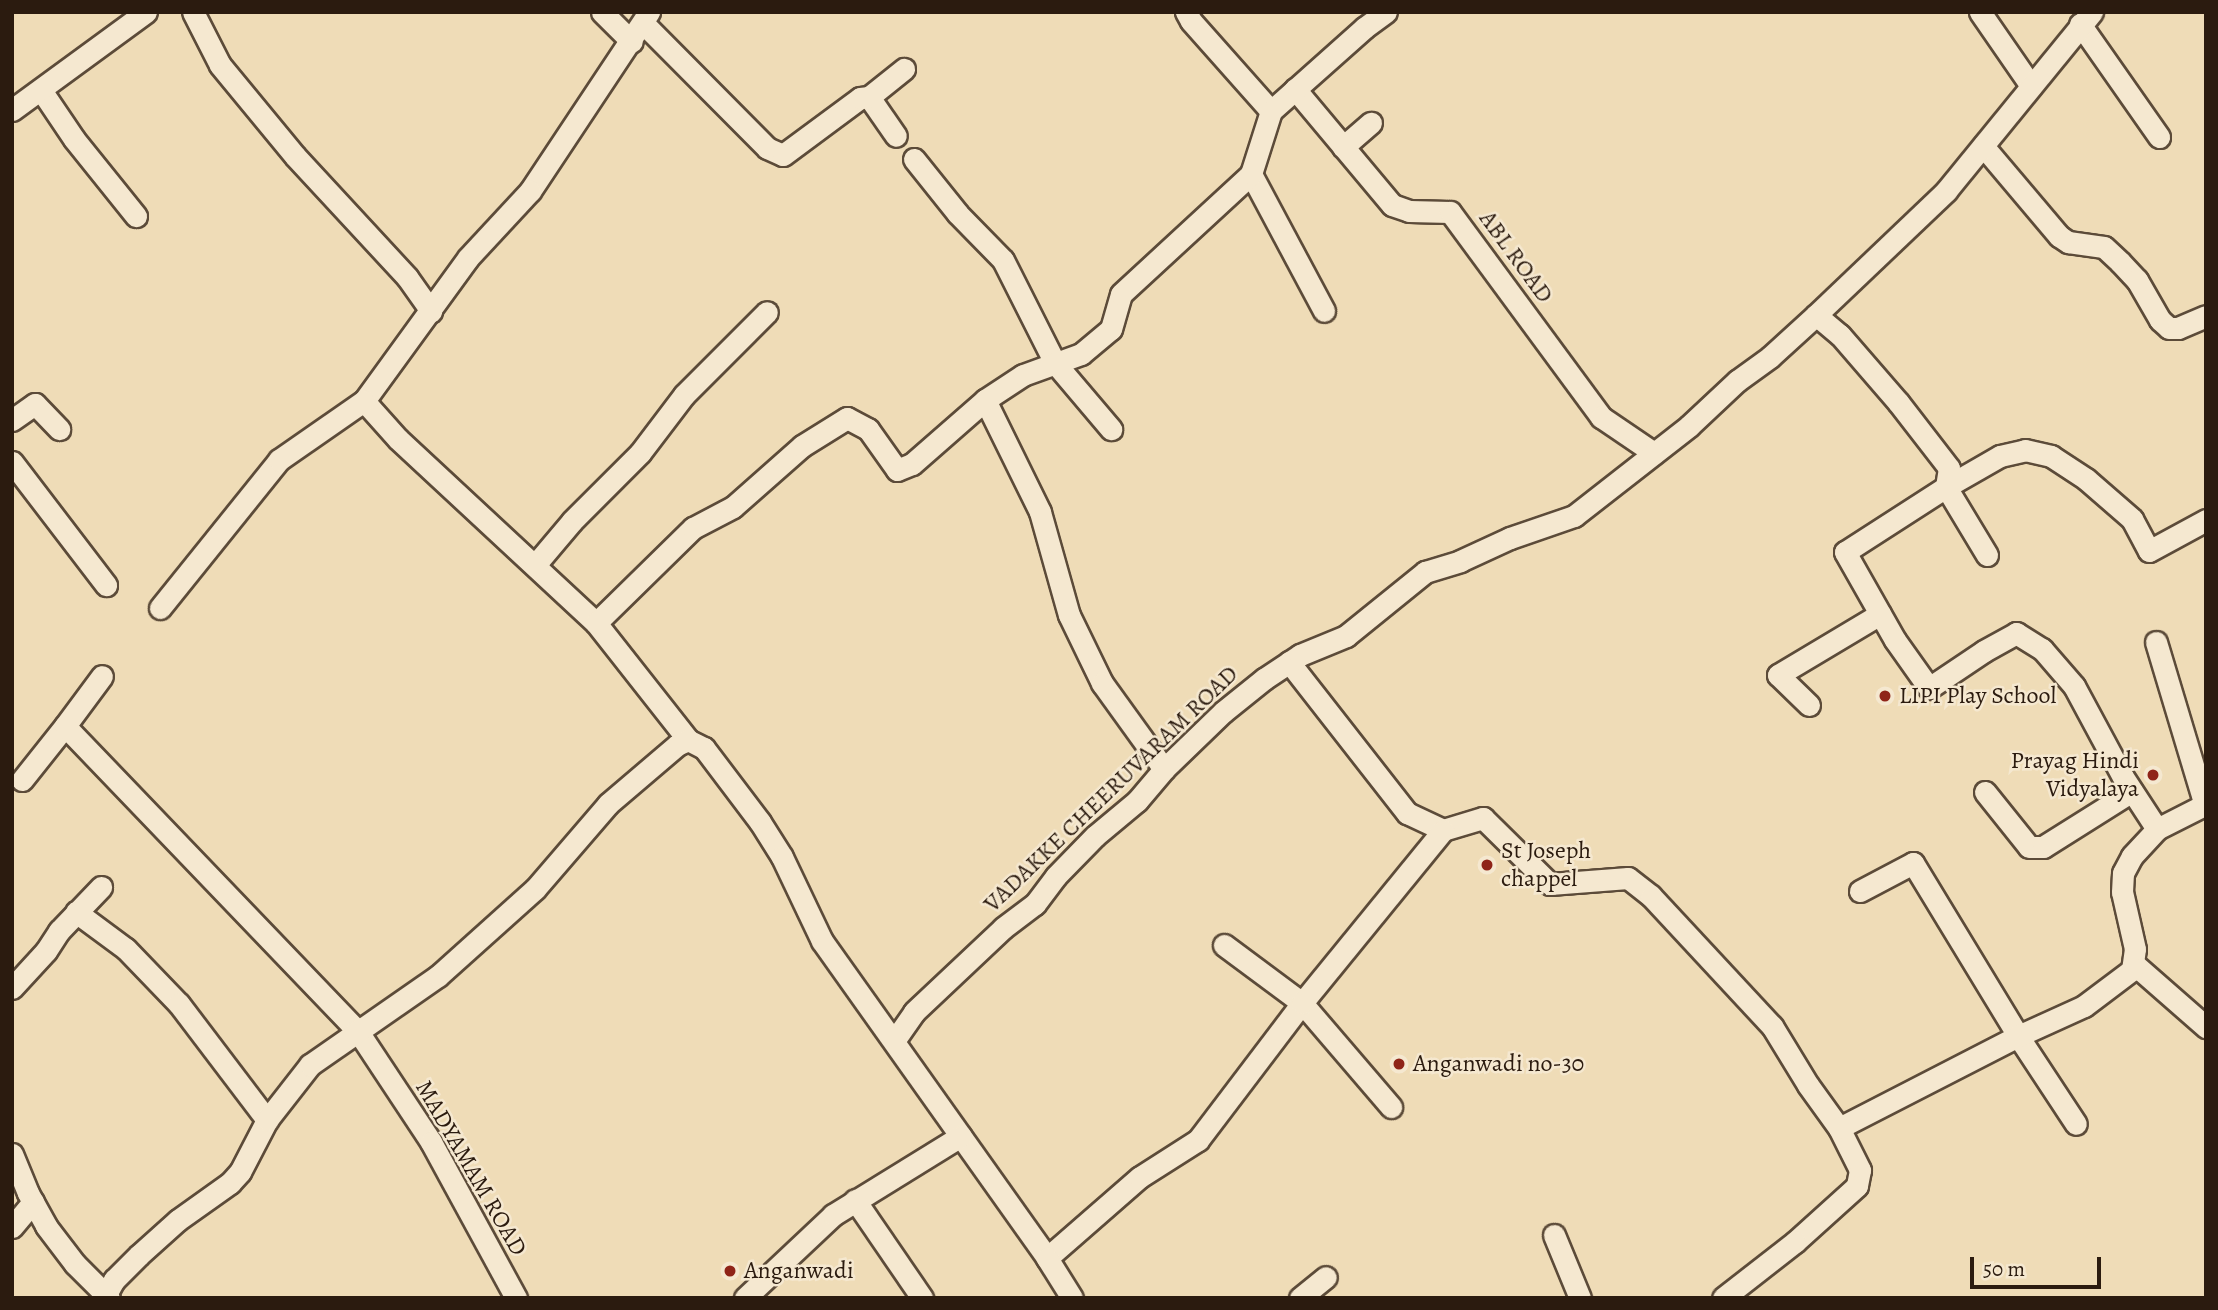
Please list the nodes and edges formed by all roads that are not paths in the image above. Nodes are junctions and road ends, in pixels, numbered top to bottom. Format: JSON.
{"nodes":[{"id":1,"x":146,"y":12,"type":"edge"},
{"id":2,"x":193,"y":12,"type":"edge"},
{"id":3,"x":602,"y":12,"type":"edge"},
{"id":4,"x":1186,"y":12,"type":"edge"},
{"id":5,"x":1386,"y":12,"type":"edge"},
{"id":6,"x":1980,"y":12,"type":"edge"},
{"id":7,"x":646,"y":18,"type":"edge"},
{"id":8,"x":2086,"y":18,"type":"edge"},
{"id":9,"x":632,"y":42,"type":"junction"},
{"id":10,"x":904,"y":69,"type":"dead end"},
{"id":11,"x":2031,"y":86,"type":"junction"},
{"id":12,"x":1295,"y":89,"type":"junction"},
{"id":13,"x":41,"y":90,"type":"junction"},
{"id":14,"x":869,"y":97,"type":"junction"},
{"id":15,"x":12,"y":110,"type":"edge"},
{"id":16,"x":1271,"y":111,"type":"junction"},
{"id":17,"x":1371,"y":123,"type":"dead end"},
{"id":18,"x":896,"y":136,"type":"dead end"},
{"id":19,"x":2159,"y":137,"type":"dead end"},
{"id":20,"x":1983,"y":146,"type":"junction"},
{"id":21,"x":1343,"y":147,"type":"junction"},
{"id":22,"x":914,"y":159,"type":"dead end"},
{"id":23,"x":1251,"y":173,"type":"junction"},
{"id":24,"x":136,"y":216,"type":"dead end"},
{"id":25,"x":431,"y":311,"type":"junction"},
{"id":26,"x":1324,"y":311,"type":"dead end"},
{"id":27,"x":767,"y":312,"type":"dead end"},
{"id":28,"x":1816,"y":315,"type":"junction"},
{"id":29,"x":2206,"y":316,"type":"edge"},
{"id":30,"x":1055,"y":363,"type":"junction"},
{"id":31,"x":985,"y":400,"type":"junction"},
{"id":32,"x":364,"y":401,"type":"junction"},
{"id":33,"x":12,"y":420,"type":"edge"},
{"id":34,"x":60,"y":429,"type":"dead end"},
{"id":35,"x":1111,"y":429,"type":"dead end"},
{"id":36,"x":1654,"y":453,"type":"junction"},
{"id":37,"x":12,"y":462,"type":"edge"},
{"id":38,"x":1946,"y":487,"type":"junction"},
{"id":39,"x":2206,"y":520,"type":"edge"},
{"id":40,"x":1987,"y":555,"type":"dead end"},
{"id":41,"x":535,"y":565,"type":"junction"},
{"id":42,"x":106,"y":585,"type":"dead end"},
{"id":43,"x":160,"y":608,"type":"dead end"},
{"id":44,"x":1880,"y":614,"type":"junction"},
{"id":45,"x":596,"y":623,"type":"junction"},
{"id":46,"x":2157,"y":642,"type":"dead end"},
{"id":47,"x":1289,"y":662,"type":"junction"},
{"id":48,"x":102,"y":676,"type":"dead end"},
{"id":49,"x":1809,"y":705,"type":"dead end"},
{"id":50,"x":65,"y":726,"type":"junction"},
{"id":51,"x":688,"y":740,"type":"junction"},
{"id":52,"x":1164,"y":769,"type":"junction"},
{"id":53,"x":15,"y":780,"type":"edge"},
{"id":54,"x":2132,"y":791,"type":"junction"},
{"id":55,"x":1985,"y":792,"type":"dead end"},
{"id":56,"x":2205,"y":804,"type":"edge"},
{"id":57,"x":2157,"y":828,"type":"junction"},
{"id":58,"x":1443,"y":830,"type":"junction"},
{"id":59,"x":101,"y":887,"type":"dead end"},
{"id":60,"x":1860,"y":891,"type":"dead end"},
{"id":61,"x":76,"y":912,"type":"junction"},
{"id":62,"x":1224,"y":945,"type":"dead end"},
{"id":63,"x":2134,"y":964,"type":"junction"},
{"id":64,"x":12,"y":988,"type":"edge"},
{"id":65,"x":1302,"y":1003,"type":"junction"},
{"id":66,"x":2206,"y":1027,"type":"edge"},
{"id":67,"x":357,"y":1030,"type":"junction"},
{"id":68,"x":2018,"y":1036,"type":"junction"},
{"id":69,"x":894,"y":1041,"type":"junction"},
{"id":70,"x":1391,"y":1107,"type":"dead end"},
{"id":71,"x":267,"y":1121,"type":"junction"},
{"id":72,"x":2076,"y":1124,"type":"dead end"},
{"id":73,"x":1839,"y":1128,"type":"junction"},
{"id":74,"x":961,"y":1136,"type":"junction"},
{"id":75,"x":12,"y":1154,"type":"edge"},
{"id":76,"x":855,"y":1200,"type":"junction"},
{"id":77,"x":33,"y":1202,"type":"junction"},
{"id":78,"x":12,"y":1227,"type":"edge"},
{"id":79,"x":1554,"y":1235,"type":"dead end"},
{"id":80,"x":1047,"y":1258,"type":"junction"},
{"id":81,"x":1326,"y":1277,"type":"dead end"},
{"id":82,"x":107,"y":1297,"type":"edge"},
{"id":83,"x":516,"y":1298,"type":"edge"},
{"id":84,"x":745,"y":1298,"type":"edge"},
{"id":85,"x":922,"y":1298,"type":"edge"},
{"id":86,"x":1072,"y":1298,"type":"edge"},
{"id":87,"x":1300,"y":1298,"type":"edge"},
{"id":88,"x":1580,"y":1298,"type":"edge"},
{"id":89,"x":1723,"y":1298,"type":"edge"}],
"edges":[{"from":1,"to":13,"type":"street"},
{"from":2,"to":25,"type":"street"},
{"from":3,"to":9,"type":"street"},
{"from":4,"to":16,"type":"street"},
{"from":5,"to":12,"type":"street"},
{"from":6,"to":11,"type":"street"},
{"from":7,"to":9,"type":"street"},
{"from":7,"to":14,"type":"street"},
{"from":8,"to":11,"type":"street","name":"VADAKKE CHEERUVARAM ROAD"},
{"from":8,"to":19,"type":"street"},
{"from":9,"to":25,"type":"street"},
{"from":10,"to":14,"type":"street"},
{"from":11,"to":20,"type":"street","name":"VADAKKE CHEERUVARAM ROAD"},
{"from":12,"to":16,"type":"street"},
{"from":12,"to":21,"type":"street","name":"ABL ROAD"},
{"from":13,"to":15,"type":"street"},
{"from":13,"to":24,"type":"street"},
{"from":14,"to":18,"type":"street"},
{"from":16,"to":23,"type":"street"},
{"from":17,"to":21,"type":"street"},
{"from":20,"to":28,"type":"street","name":"VADAKKE CHEERUVARAM ROAD"},
{"from":20,"to":29,"type":"street"},
{"from":21,"to":36,"type":"street","name":"ABL ROAD"},
{"from":22,"to":30,"type":"street"},
{"from":23,"to":26,"type":"street"},
{"from":23,"to":30,"type":"street"},
{"from":25,"to":32,"type":"street"},
{"from":27,"to":41,"type":"street"},
{"from":28,"to":36,"type":"street","name":"VADAKKE CHEERUVARAM ROAD"},
{"from":28,"to":38,"type":"street"},
{"from":30,"to":31,"type":"street"},
{"from":30,"to":35,"type":"street"},
{"from":31,"to":45,"type":"street"},
{"from":31,"to":52,"type":"street"},
{"from":32,"to":41,"type":"street"},
{"from":32,"to":43,"type":"street"},
{"from":33,"to":34,"type":"street"},
{"from":36,"to":47,"type":"street","name":"VADAKKE CHEERUVARAM ROAD"},
{"from":37,"to":42,"type":"street"},
{"from":38,"to":39,"type":"street"},
{"from":38,"to":40,"type":"street"},
{"from":38,"to":44,"type":"street"},
{"from":41,"to":45,"type":"street"},
{"from":44,"to":49,"type":"street"},
{"from":44,"to":54,"type":"street"},
{"from":45,"to":51,"type":"street"},
{"from":46,"to":56,"type":"street"},
{"from":47,"to":52,"type":"street","name":"VADAKKE CHEERUVARAM ROAD"},
{"from":47,"to":58,"type":"street"},
{"from":48,"to":50,"type":"street"},
{"from":50,"to":53,"type":"street"},
{"from":50,"to":67,"type":"street","name":"MADYAMAM ROAD"},
{"from":51,"to":67,"type":"street"},
{"from":51,"to":69,"type":"street"},
{"from":52,"to":69,"type":"street","name":"VADAKKE CHEERUVARAM ROAD"},
{"from":54,"to":55,"type":"street"},
{"from":54,"to":57,"type":"street"},
{"from":56,"to":57,"type":"street"},
{"from":57,"to":63,"type":"street"},
{"from":58,"to":65,"type":"street"},
{"from":58,"to":73,"type":"street"},
{"from":59,"to":61,"type":"street"},
{"from":60,"to":68,"type":"street"},
{"from":61,"to":64,"type":"street"},
{"from":61,"to":71,"type":"street"},
{"from":62,"to":65,"type":"street"},
{"from":63,"to":66,"type":"street"},
{"from":63,"to":68,"type":"street"},
{"from":65,"to":70,"type":"street"},
{"from":65,"to":80,"type":"street"},
{"from":67,"to":71,"type":"street"},
{"from":67,"to":83,"type":"street","name":"MADYAMAM ROAD"},
{"from":68,"to":72,"type":"street"},
{"from":68,"to":73,"type":"street"},
{"from":69,"to":74,"type":"street"},
{"from":71,"to":82,"type":"street"},
{"from":73,"to":89,"type":"street"},
{"from":74,"to":76,"type":"street"},
{"from":74,"to":80,"type":"street"},
{"from":75,"to":77,"type":"street"},
{"from":76,"to":84,"type":"street"},
{"from":76,"to":85,"type":"street"},
{"from":77,"to":78,"type":"street"},
{"from":77,"to":82,"type":"street"},
{"from":79,"to":88,"type":"street"},
{"from":80,"to":86,"type":"street"},
{"from":81,"to":87,"type":"street"}]}
